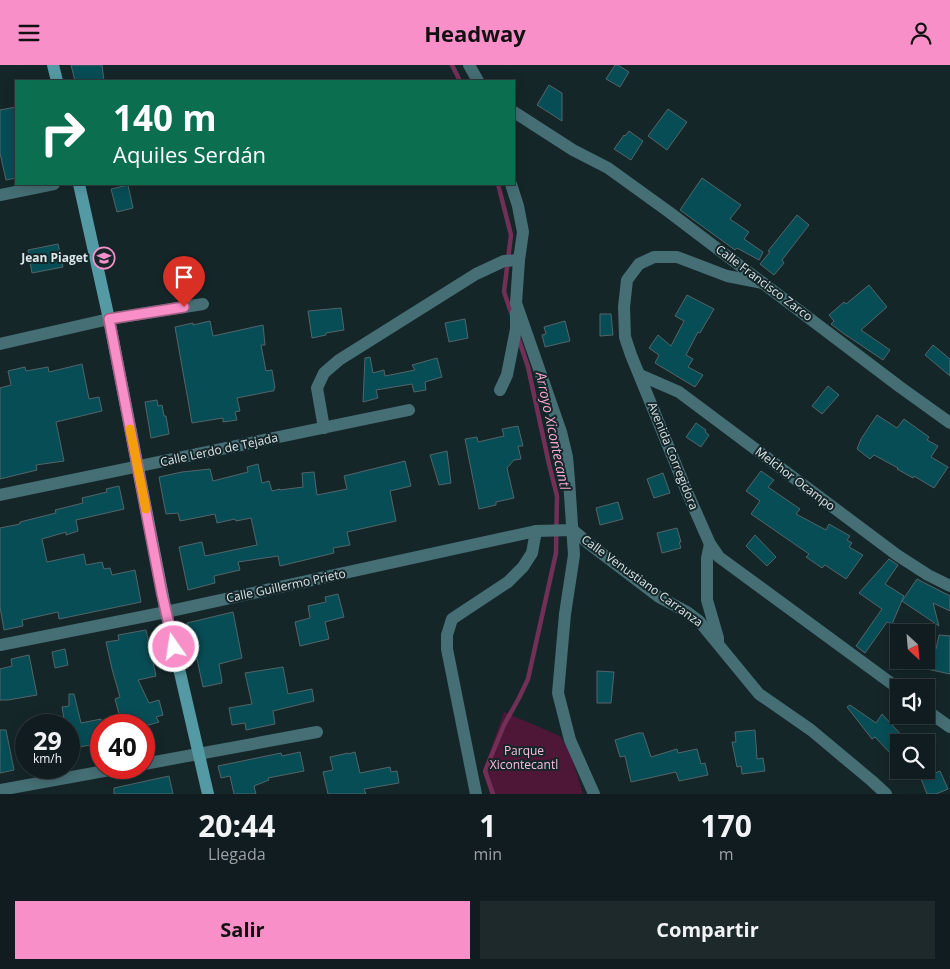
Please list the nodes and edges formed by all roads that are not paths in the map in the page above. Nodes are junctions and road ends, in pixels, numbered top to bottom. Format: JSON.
{"nodes":[{"id":1,"x":53,"y":65,"type":"edge"},
{"id":2,"x":469,"y":65,"type":"edge"},
{"id":3,"x":57,"y":80,"type":"edge"},
{"id":4,"x":477,"y":80,"type":"edge"},
{"id":5,"x":515,"y":113,"type":"edge"},
{"id":6,"x":49,"y":185,"type":"edge"},
{"id":7,"x":79,"y":185,"type":"edge"},
{"id":8,"x":511,"y":185,"type":"edge"},
{"id":9,"x":0,"y":195,"type":"edge"},
{"id":10,"x":519,"y":260,"type":"junction"},
{"id":11,"x":763,"y":283,"type":"junction"},
{"id":12,"x":203,"y":303,"type":"dead end"},
{"id":13,"x":516,"y":303,"type":"junction"},
{"id":14,"x":109,"y":319,"type":"junction"},
{"id":15,"x":0,"y":344,"type":"edge"},
{"id":16,"x":640,"y":375,"type":"junction"},
{"id":17,"x":500,"y":390,"type":"dead end"},
{"id":18,"x":409,"y":410,"type":"dead end"},
{"id":19,"x":950,"y":423,"type":"edge"},
{"id":20,"x":324,"y":428,"type":"junction"},
{"id":21,"x":138,"y":467,"type":"junction"},
{"id":22,"x":0,"y":495,"type":"edge"},
{"id":23,"x":573,"y":530,"type":"junction"},
{"id":24,"x":536,"y":531,"type":"junction"},
{"id":25,"x":710,"y":544,"type":"junction"},
{"id":26,"x":950,"y":586,"type":"edge"},
{"id":27,"x":166,"y":612,"type":"junction"},
{"id":28,"x":717,"y":643,"type":"junction"},
{"id":29,"x":0,"y":645,"type":"edge"},
{"id":30,"x":890,"y":682,"type":"edge"},
{"id":31,"x":935,"y":716,"type":"edge"},
{"id":32,"x":950,"y":727,"type":"edge"},
{"id":33,"x":317,"y":732,"type":"dead end"},
{"id":34,"x":199,"y":755,"type":"junction"},
{"id":35,"x":155,"y":762,"type":"edge"},
{"id":36,"x":90,"y":774,"type":"edge"},
{"id":37,"x":0,"y":790,"type":"edge"},
{"id":38,"x":208,"y":794,"type":"edge"},
{"id":39,"x":476,"y":794,"type":"edge"},
{"id":40,"x":594,"y":794,"type":"edge"},
{"id":41,"x":886,"y":794,"type":"edge"}],
"edges":[{"from":1,"to":3,"type":"street"},
{"from":2,"to":4,"type":"street"},
{"from":5,"to":11,"type":"street","name":"Calle Francisco Zarco"},
{"from":6,"to":9,"type":"street"},
{"from":7,"to":14,"type":"street"},
{"from":8,"to":10,"type":"street"},
{"from":10,"to":13,"type":"street"},
{"from":10,"to":20,"type":"street"},
{"from":11,"to":16,"type":"street","name":"Avenida Corregidora"},
{"from":11,"to":19,"type":"street","name":"Calle Francisco Zarco"},
{"from":12,"to":14,"type":"street"},
{"from":13,"to":17,"type":"street"},
{"from":13,"to":23,"type":"street"},
{"from":14,"to":15,"type":"street"},
{"from":14,"to":21,"type":"street"},
{"from":16,"to":25,"type":"street","name":"Avenida Corregidora"},
{"from":16,"to":26,"type":"street","name":"Melchor Ocampo"},
{"from":18,"to":20,"type":"street","name":"Calle Lerdo de Tejada"},
{"from":20,"to":21,"type":"street","name":"Calle Lerdo de Tejada"},
{"from":21,"to":22,"type":"street","name":"Calle Lerdo de Tejada"},
{"from":21,"to":27,"type":"street"},
{"from":23,"to":24,"type":"street","name":"Calle Guillermo Prieto"},
{"from":23,"to":28,"type":"street","name":"Calle Venustiano Carranza"},
{"from":23,"to":40,"type":"street"},
{"from":24,"to":27,"type":"street","name":"Calle Guillermo Prieto"},
{"from":24,"to":39,"type":"street"},
{"from":25,"to":28,"type":"street"},
{"from":25,"to":30,"type":"street","name":"Avenida Corregidora"},
{"from":27,"to":29,"type":"street","name":"Calle Guillermo Prieto"},
{"from":27,"to":34,"type":"street"},
{"from":28,"to":41,"type":"street","name":"Calle Venustiano Carranza"},
{"from":31,"to":32,"type":"street"},
{"from":33,"to":34,"type":"street"},
{"from":34,"to":35,"type":"street"},
{"from":34,"to":38,"type":"street"},
{"from":36,"to":37,"type":"street"}]}
